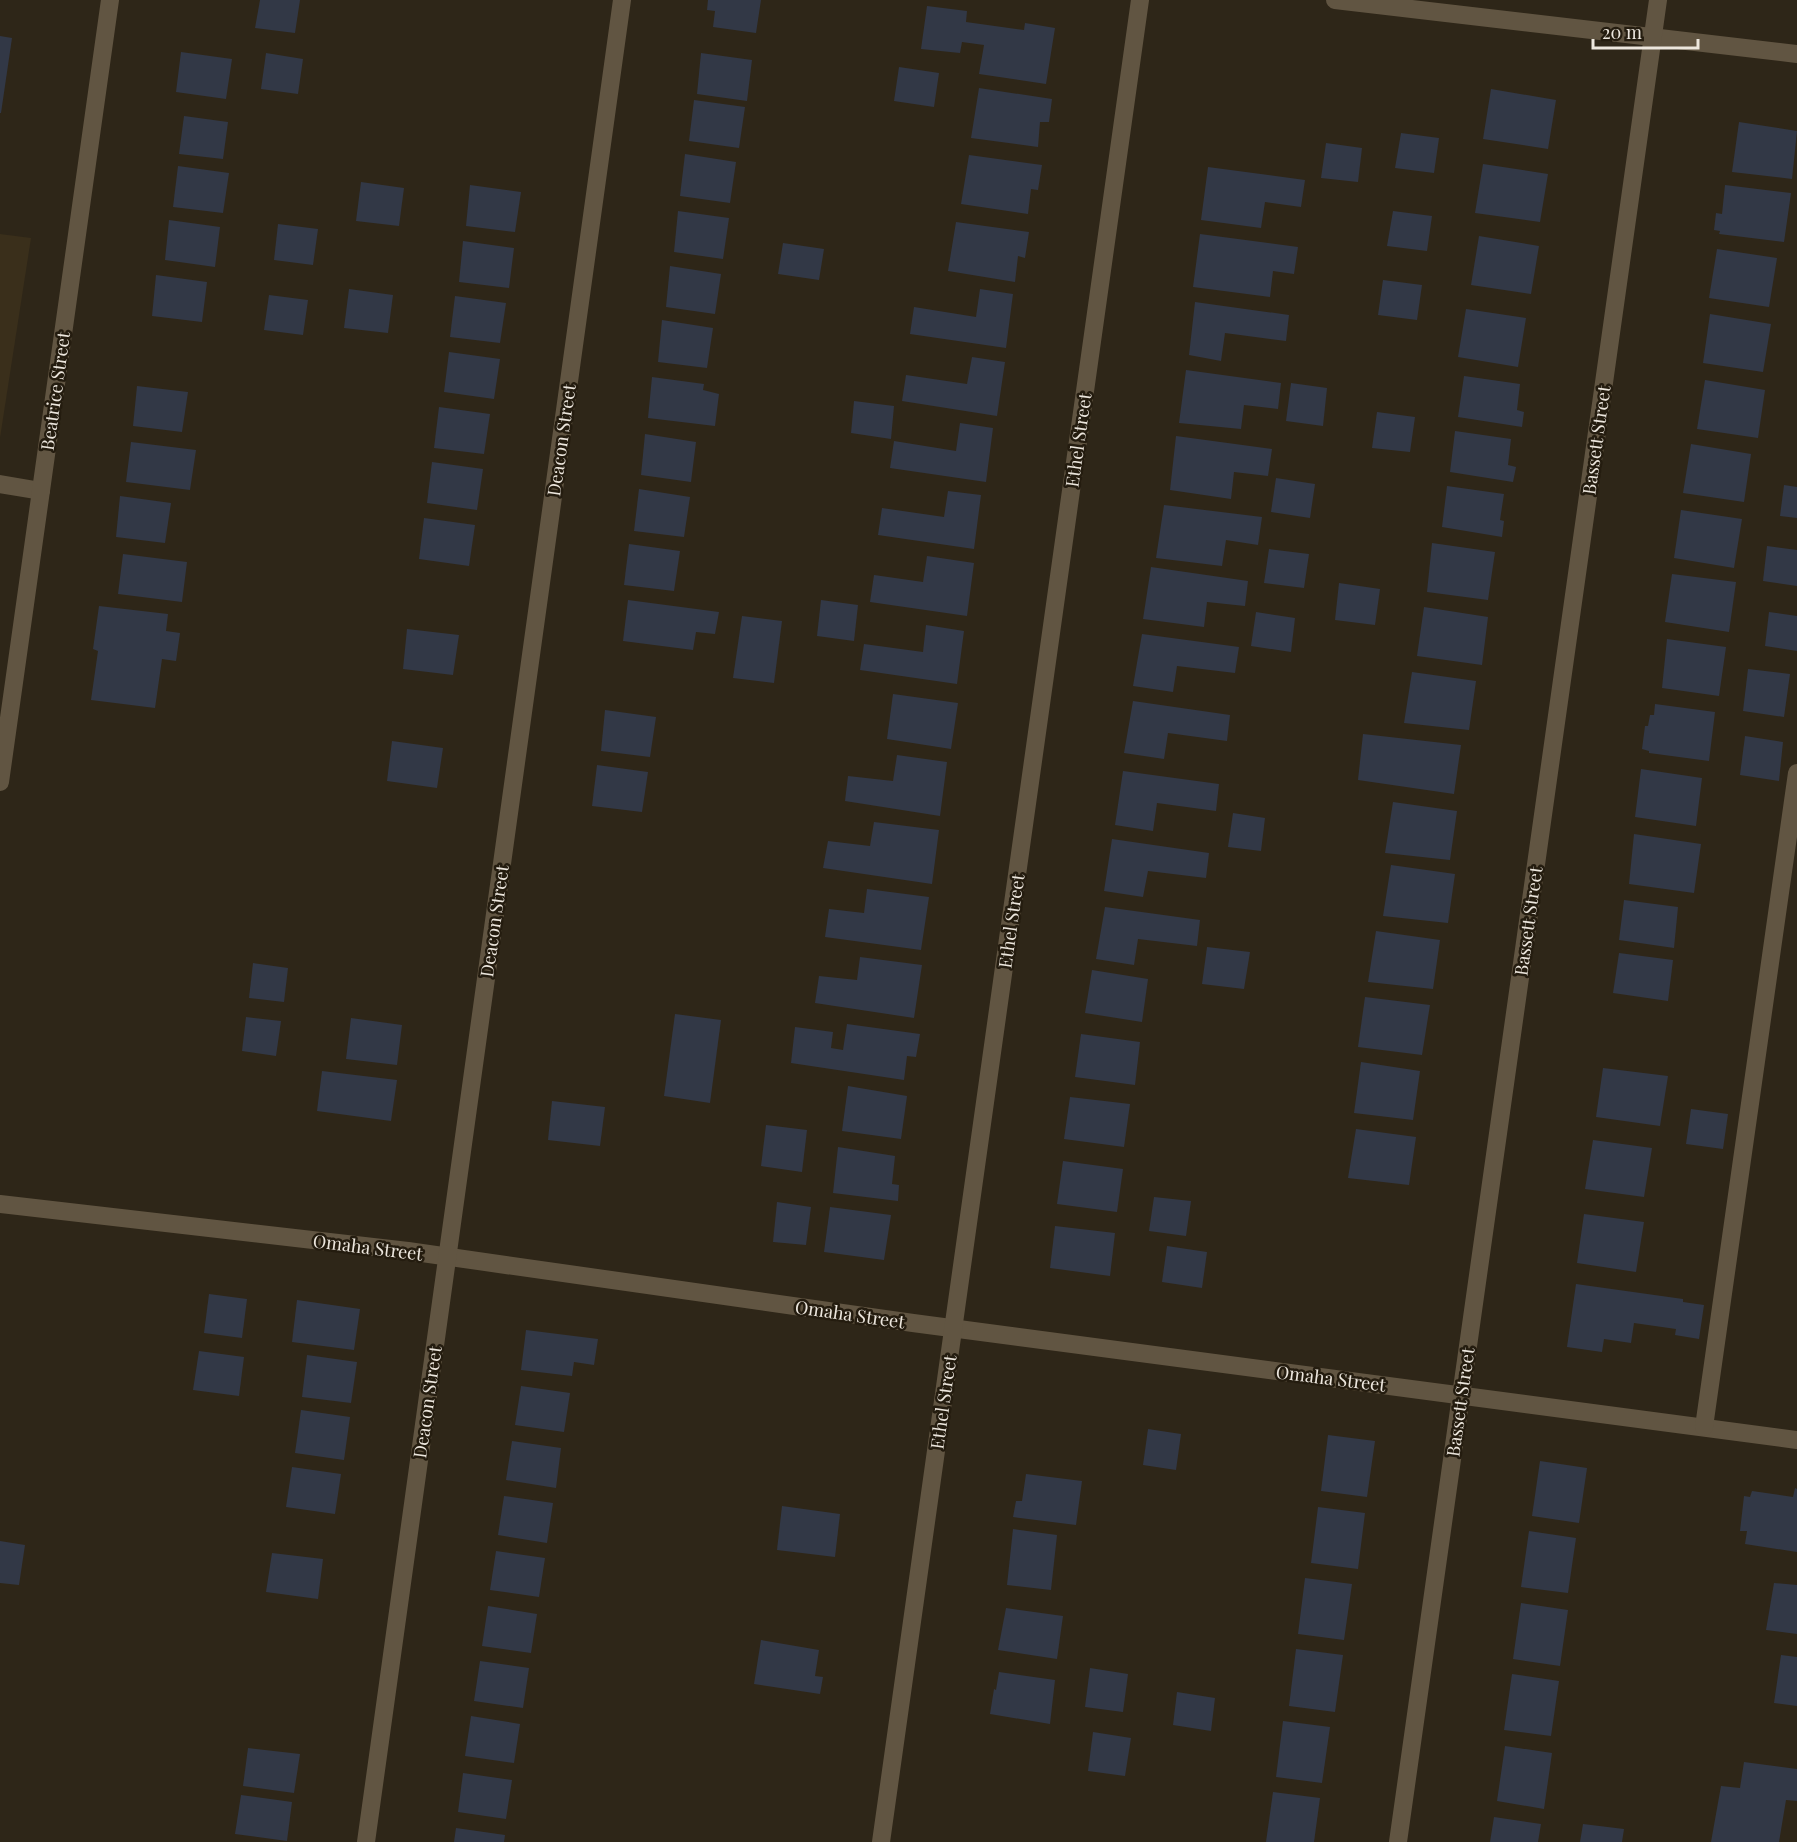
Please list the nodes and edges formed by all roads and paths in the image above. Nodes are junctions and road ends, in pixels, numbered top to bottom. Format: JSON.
{"nodes":[{"id":1,"x":110,"y":0,"type":"edge"},
{"id":2,"x":622,"y":0,"type":"edge"},
{"id":3,"x":1140,"y":0,"type":"edge"},
{"id":4,"x":1335,"y":0,"type":"edge"},
{"id":5,"x":1658,"y":0,"type":"edge"},
{"id":6,"x":1652,"y":37,"type":"junction"},
{"id":7,"x":1797,"y":54,"type":"edge"},
{"id":8,"x":0,"y":484,"type":"edge"},
{"id":9,"x":41,"y":491,"type":"junction"},
{"id":10,"x":1797,"y":773,"type":"edge"},
{"id":11,"x":0,"y":782,"type":"edge"},
{"id":12,"x":0,"y":1203,"type":"edge"},
{"id":13,"x":447,"y":1258,"type":"junction"},
{"id":14,"x":953,"y":1329,"type":"junction"},
{"id":15,"x":1461,"y":1394,"type":"junction"},
{"id":16,"x":1702,"y":1427,"type":"junction"},
{"id":17,"x":1797,"y":1440,"type":"edge"},
{"id":18,"x":366,"y":1842,"type":"edge"},
{"id":19,"x":881,"y":1842,"type":"edge"},
{"id":20,"x":1398,"y":1842,"type":"edge"}],
"edges":[{"from":1,"to":9,"type":"street","name":"Beatrice Street"},
{"from":2,"to":13,"type":"street","name":"Deacon Street"},
{"from":3,"to":14,"type":"street","name":"Ethel Street"},
{"from":4,"to":6,"type":"street"},
{"from":5,"to":6,"type":"street","name":"Bassett Street"},
{"from":6,"to":7,"type":"street"},
{"from":6,"to":15,"type":"street","name":"Bassett Street"},
{"from":8,"to":9,"type":"street"},
{"from":9,"to":11,"type":"street","name":"Beatrice Street"},
{"from":10,"to":16,"type":"street"},
{"from":12,"to":13,"type":"street","name":"Omaha Street"},
{"from":13,"to":14,"type":"street","name":"Omaha Street"},
{"from":13,"to":18,"type":"street","name":"Deacon Street"},
{"from":14,"to":15,"type":"street","name":"Omaha Street"},
{"from":14,"to":19,"type":"street","name":"Ethel Street"},
{"from":15,"to":16,"type":"street","name":"Omaha Street"},
{"from":15,"to":20,"type":"street","name":"Bassett Street"},
{"from":16,"to":17,"type":"street","name":"Omaha Street"}]}
